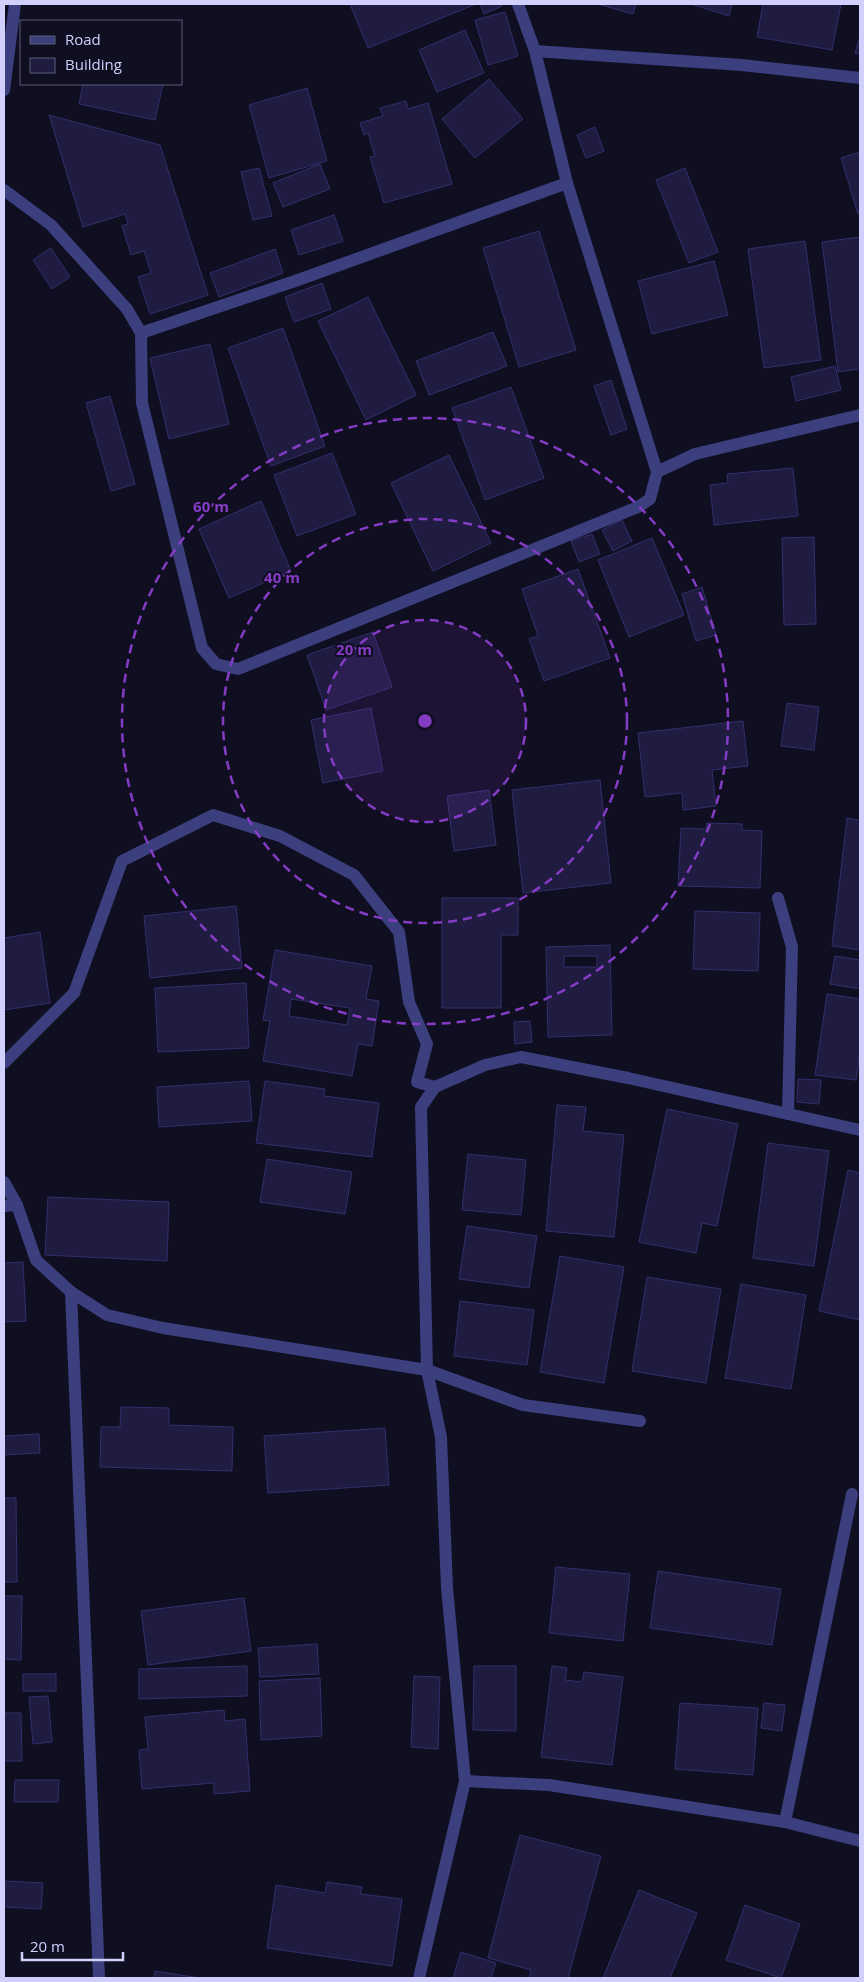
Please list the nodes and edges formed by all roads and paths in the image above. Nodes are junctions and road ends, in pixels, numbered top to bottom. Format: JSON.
{"nodes":[{"id":1,"x":15,"y":4,"type":"edge"},
{"id":2,"x":518,"y":4,"type":"edge"},
{"id":3,"x":535,"y":51,"type":"junction"},
{"id":4,"x":860,"y":78,"type":"edge"},
{"id":5,"x":4,"y":90,"type":"edge"},
{"id":6,"x":567,"y":183,"type":"junction"},
{"id":7,"x":4,"y":190,"type":"edge"},
{"id":8,"x":140,"y":333,"type":"junction"},
{"id":9,"x":860,"y":415,"type":"edge"},
{"id":10,"x":657,"y":472,"type":"junction"},
{"id":11,"x":778,"y":898,"type":"dead end"},
{"id":12,"x":4,"y":1063,"type":"edge"},
{"id":13,"x":434,"y":1087,"type":"junction"},
{"id":14,"x":788,"y":1114,"type":"junction"},
{"id":15,"x":860,"y":1130,"type":"edge"},
{"id":16,"x":4,"y":1182,"type":"edge"},
{"id":17,"x":18,"y":1205,"type":"junction"},
{"id":18,"x":4,"y":1206,"type":"edge"},
{"id":19,"x":71,"y":1292,"type":"junction"},
{"id":20,"x":427,"y":1370,"type":"junction"},
{"id":21,"x":640,"y":1421,"type":"dead end"},
{"id":22,"x":852,"y":1494,"type":"dead end"},
{"id":23,"x":465,"y":1781,"type":"junction"},
{"id":24,"x":785,"y":1822,"type":"junction"},
{"id":25,"x":860,"y":1841,"type":"edge"},
{"id":26,"x":99,"y":1978,"type":"edge"},
{"id":27,"x":419,"y":1978,"type":"edge"}],
"edges":[{"from":1,"to":5,"type":"street"},
{"from":2,"to":3,"type":"street"},
{"from":3,"to":4,"type":"street"},
{"from":3,"to":6,"type":"street"},
{"from":6,"to":8,"type":"street"},
{"from":6,"to":10,"type":"street"},
{"from":7,"to":8,"type":"street"},
{"from":8,"to":10,"type":"street"},
{"from":9,"to":10,"type":"street"},
{"from":11,"to":14,"type":"street"},
{"from":12,"to":13,"type":"street"},
{"from":13,"to":14,"type":"street"},
{"from":13,"to":20,"type":"street"},
{"from":14,"to":15,"type":"street"},
{"from":16,"to":17,"type":"street"},
{"from":17,"to":18,"type":"street"},
{"from":17,"to":19,"type":"street"},
{"from":19,"to":20,"type":"street"},
{"from":19,"to":26,"type":"street"},
{"from":20,"to":21,"type":"street"},
{"from":20,"to":23,"type":"street"},
{"from":22,"to":24,"type":"street"},
{"from":23,"to":24,"type":"street"},
{"from":23,"to":27,"type":"street"},
{"from":24,"to":25,"type":"street"}]}
